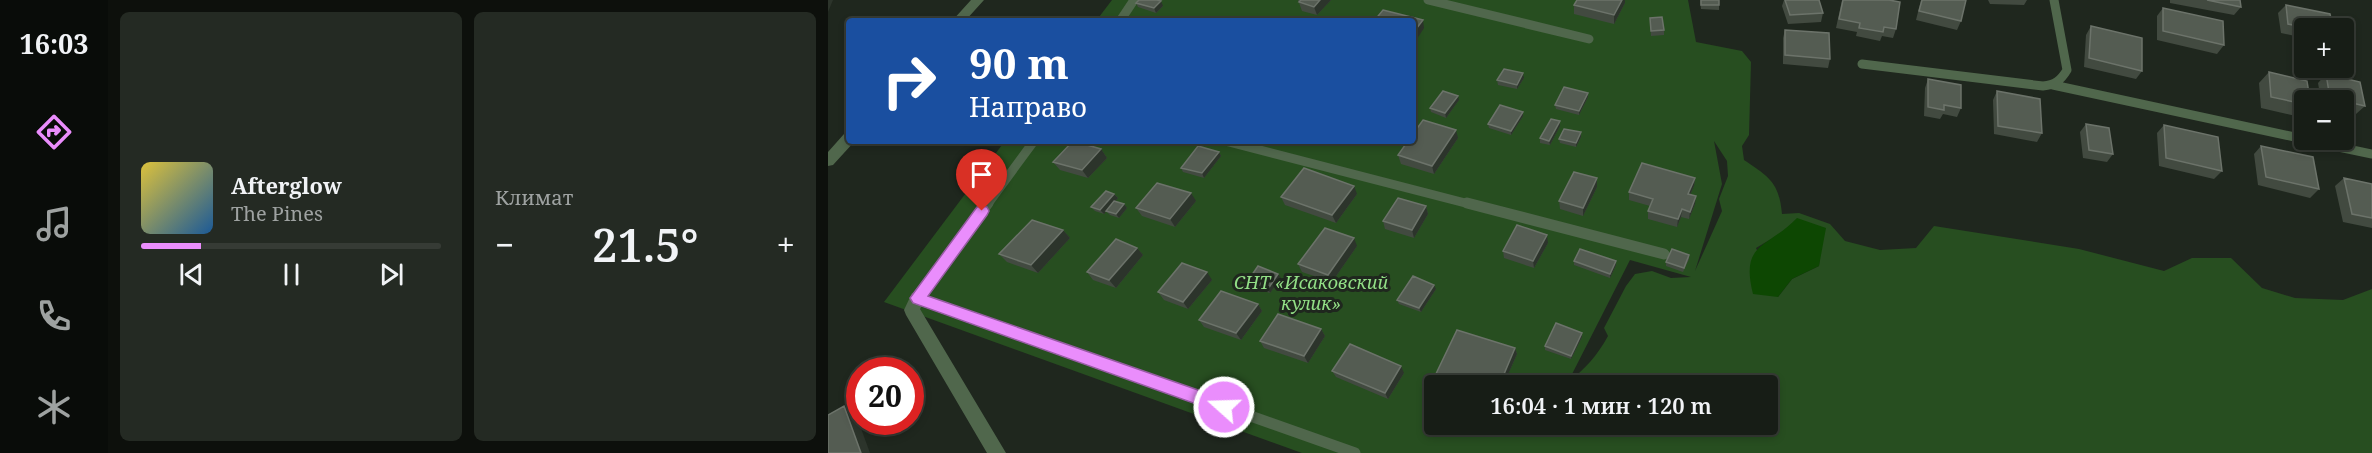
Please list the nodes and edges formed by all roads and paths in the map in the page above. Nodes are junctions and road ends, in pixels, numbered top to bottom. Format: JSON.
{"nodes":[{"id":1,"x":978,"y":0,"type":"edge"},
{"id":2,"x":1134,"y":0,"type":"edge"},
{"id":3,"x":1428,"y":0,"type":"edge"},
{"id":4,"x":2054,"y":0,"type":"edge"},
{"id":5,"x":961,"y":18,"type":"edge"},
{"id":6,"x":1122,"y":18,"type":"edge"},
{"id":7,"x":1589,"y":39,"type":"dead end"},
{"id":8,"x":1862,"y":64,"type":"dead end"},
{"id":9,"x":2053,"y":85,"type":"junction"},
{"id":10,"x":2294,"y":137,"type":"edge"},
{"id":11,"x":846,"y":141,"type":"edge"},
{"id":12,"x":1032,"y":144,"type":"edge"},
{"id":13,"x":1237,"y":144,"type":"edge"},
{"id":14,"x":2354,"y":150,"type":"edge"},
{"id":15,"x":2372,"y":154,"type":"edge"},
{"id":16,"x":828,"y":160,"type":"edge"},
{"id":17,"x":1664,"y":254,"type":"dead end"},
{"id":18,"x":918,"y":298,"type":"junction"},
{"id":19,"x":997,"y":453,"type":"edge"},
{"id":20,"x":1355,"y":453,"type":"edge"}],
"edges":[{"from":1,"to":5,"type":"street"},
{"from":2,"to":6,"type":"lane"},
{"from":3,"to":7,"type":"lane"},
{"from":4,"to":9,"type":"lane"},
{"from":8,"to":9,"type":"lane"},
{"from":9,"to":10,"type":"lane"},
{"from":11,"to":16,"type":"street"},
{"from":12,"to":18,"type":"lane"},
{"from":13,"to":17,"type":"lane"},
{"from":14,"to":15,"type":"lane"},
{"from":18,"to":19,"type":"street"},
{"from":18,"to":20,"type":"lane"}]}
